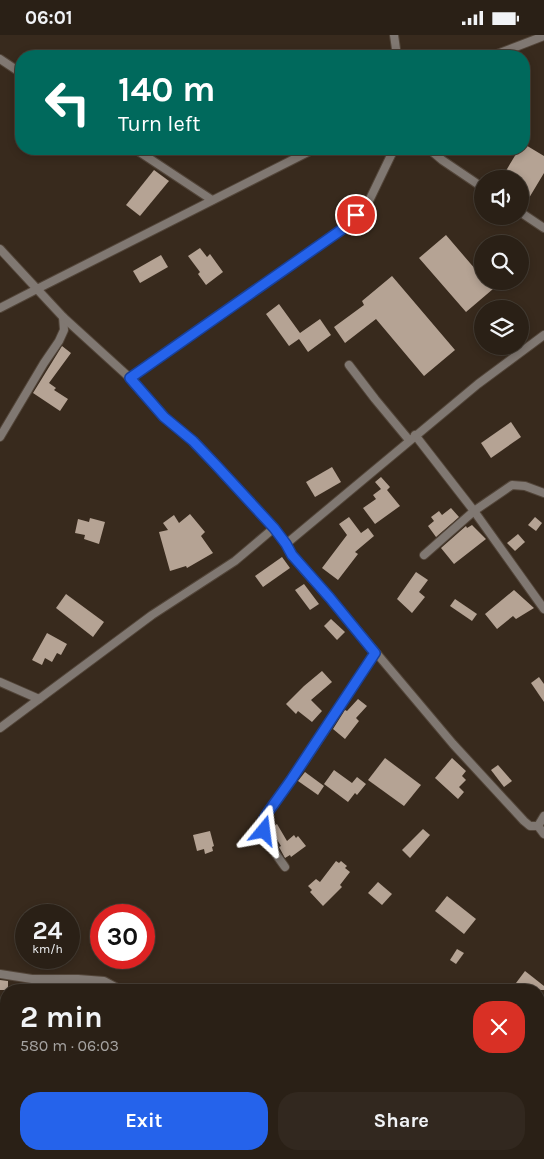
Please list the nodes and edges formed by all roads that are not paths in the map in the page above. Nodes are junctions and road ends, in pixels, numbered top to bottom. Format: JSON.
{"nodes":[{"id":1,"x":394,"y":35,"type":"edge"},
{"id":2,"x":544,"y":36,"type":"edge"},
{"id":3,"x":396,"y":50,"type":"edge"},
{"id":4,"x":508,"y":50,"type":"edge"},
{"id":5,"x":0,"y":59,"type":"edge"},
{"id":6,"x":15,"y":69,"type":"edge"},
{"id":7,"x":144,"y":155,"type":"edge"},
{"id":8,"x":302,"y":155,"type":"edge"},
{"id":9,"x":391,"y":155,"type":"edge"},
{"id":10,"x":436,"y":155,"type":"edge"},
{"id":11,"x":474,"y":182,"type":"edge"},
{"id":12,"x":212,"y":200,"type":"junction"},
{"id":13,"x":529,"y":218,"type":"edge"},
{"id":14,"x":544,"y":228,"type":"edge"},
{"id":15,"x":0,"y":249,"type":"edge"},
{"id":16,"x":37,"y":289,"type":"junction"},
{"id":17,"x":0,"y":308,"type":"edge"},
{"id":18,"x":63,"y":317,"type":"junction"},
{"id":19,"x":544,"y":335,"type":"edge"},
{"id":20,"x":349,"y":365,"type":"dead end"},
{"id":21,"x":130,"y":378,"type":"junction"},
{"id":22,"x":0,"y":437,"type":"edge"},
{"id":23,"x":412,"y":437,"type":"junction"},
{"id":24,"x":544,"y":493,"type":"edge"},
{"id":25,"x":474,"y":511,"type":"junction"},
{"id":26,"x":274,"y":528,"type":"junction"},
{"id":27,"x":286,"y":544,"type":"junction"},
{"id":28,"x":424,"y":555,"type":"dead end"},
{"id":29,"x":544,"y":609,"type":"edge"},
{"id":30,"x":375,"y":653,"type":"junction"},
{"id":31,"x":0,"y":683,"type":"edge"},
{"id":32,"x":39,"y":699,"type":"junction"},
{"id":33,"x":0,"y":728,"type":"edge"},
{"id":34,"x":544,"y":816,"type":"edge"},
{"id":35,"x":538,"y":826,"type":"junction"},
{"id":36,"x":544,"y":834,"type":"edge"},
{"id":37,"x":285,"y":867,"type":"dead end"},
{"id":38,"x":0,"y":974,"type":"edge"},
{"id":39,"x":106,"y":984,"type":"edge"}],
"edges":[{"from":1,"to":3,"type":"street"},
{"from":2,"to":4,"type":"street"},
{"from":5,"to":6,"type":"street"},
{"from":7,"to":12,"type":"street"},
{"from":8,"to":12,"type":"street"},
{"from":9,"to":21,"type":"street"},
{"from":10,"to":11,"type":"street"},
{"from":12,"to":16,"type":"street"},
{"from":13,"to":14,"type":"street"},
{"from":15,"to":16,"type":"street"},
{"from":16,"to":17,"type":"street"},
{"from":16,"to":18,"type":"street"},
{"from":18,"to":21,"type":"street"},
{"from":18,"to":22,"type":"street"},
{"from":19,"to":23,"type":"street"},
{"from":20,"to":23,"type":"street"},
{"from":21,"to":26,"type":"street"},
{"from":23,"to":25,"type":"street"},
{"from":23,"to":27,"type":"street"},
{"from":24,"to":25,"type":"street"},
{"from":25,"to":28,"type":"street"},
{"from":25,"to":29,"type":"street"},
{"from":26,"to":27,"type":"street"},
{"from":26,"to":32,"type":"street"},
{"from":27,"to":30,"type":"street"},
{"from":30,"to":35,"type":"street"},
{"from":30,"to":37,"type":"street"},
{"from":31,"to":32,"type":"street"},
{"from":32,"to":33,"type":"street"},
{"from":34,"to":35,"type":"street"},
{"from":35,"to":36,"type":"street"},
{"from":38,"to":39,"type":"street"}]}
